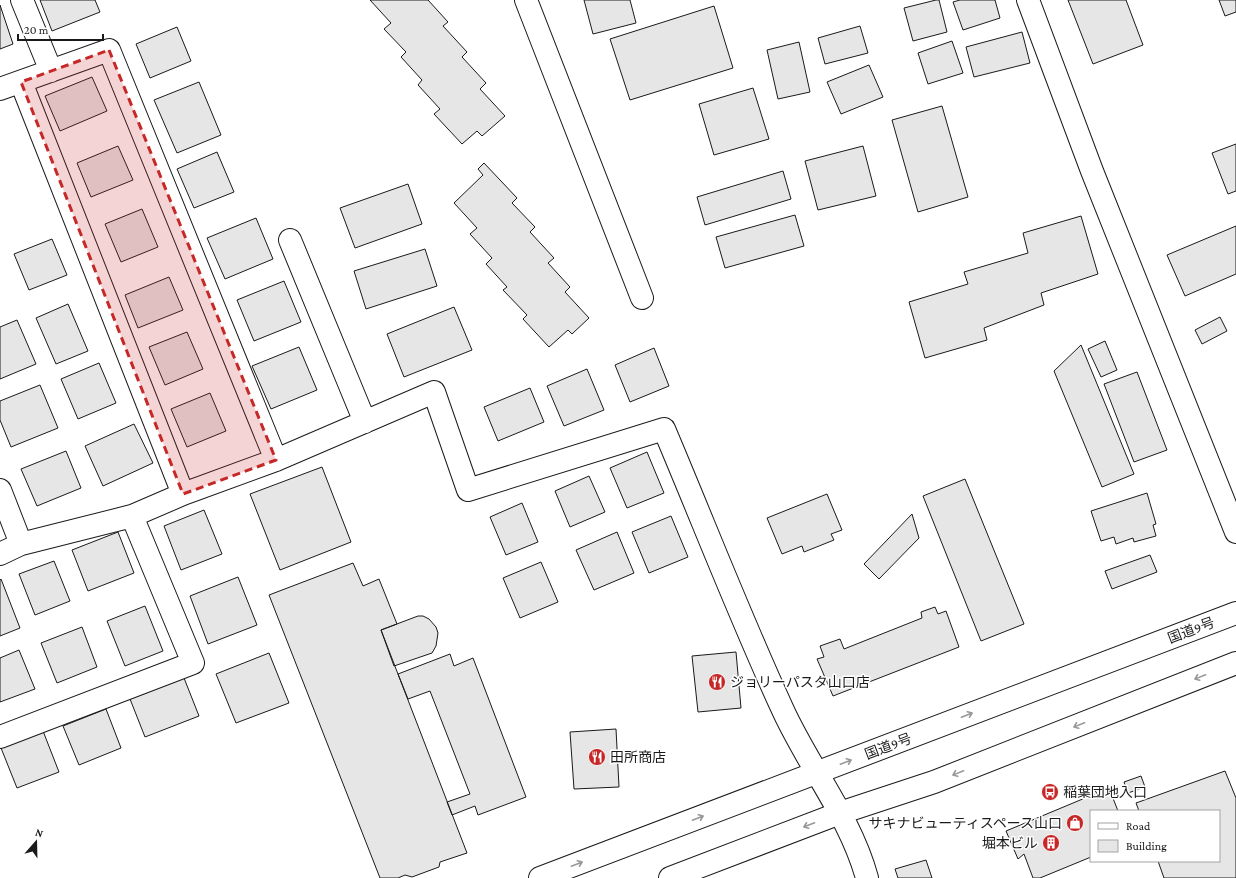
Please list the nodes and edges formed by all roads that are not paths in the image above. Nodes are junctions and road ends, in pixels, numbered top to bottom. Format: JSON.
{"nodes":[{"id":1,"x":22,"y":0,"type":"edge"},
{"id":2,"x":526,"y":0,"type":"edge"},
{"id":3,"x":1028,"y":0,"type":"edge"},
{"id":4,"x":51,"y":71,"type":"junction"},
{"id":5,"x":21,"y":82,"type":"junction"},
{"id":6,"x":0,"y":89,"type":"edge"},
{"id":7,"x":290,"y":240,"type":"dead end"},
{"id":8,"x":642,"y":298,"type":"dead end"},
{"id":9,"x":365,"y":422,"type":"junction"},
{"id":10,"x":276,"y":460,"type":"junction"},
{"id":11,"x":0,"y":490,"type":"edge"},
{"id":12,"x":183,"y":494,"type":"junction"},
{"id":13,"x":132,"y":516,"type":"junction"},
{"id":14,"x":1236,"y":532,"type":"edge"},
{"id":15,"x":21,"y":544,"type":"junction"},
{"id":16,"x":0,"y":554,"type":"edge"},
{"id":17,"x":1236,"y":613,"type":"edge"},
{"id":18,"x":1236,"y":663,"type":"edge"},
{"id":19,"x":0,"y":737,"type":"edge"},
{"id":20,"x":817,"y":773,"type":"junction"},
{"id":21,"x":840,"y":813,"type":"junction"},
{"id":22,"x":540,"y":878,"type":"edge"},
{"id":23,"x":670,"y":878,"type":"edge"},
{"id":24,"x":867,"y":878,"type":"edge"}],
"edges":[{"from":1,"to":4,"type":"main road"},
{"from":2,"to":8,"type":"main road"},
{"from":3,"to":14,"type":"main road"},
{"from":4,"to":5,"type":"main road"},
{"from":4,"to":10,"type":"main road"},
{"from":5,"to":6,"type":"main road"},
{"from":5,"to":12,"type":"main road"},
{"from":7,"to":9,"type":"main road"},
{"from":9,"to":10,"type":"main road"},
{"from":9,"to":20,"type":"main road"},
{"from":10,"to":12,"type":"main road"},
{"from":11,"to":15,"type":"main road"},
{"from":12,"to":13,"type":"main road"},
{"from":13,"to":15,"type":"main road"},
{"from":13,"to":19,"type":"main road"},
{"from":15,"to":16,"type":"main road"},
{"from":20,"to":17,"type":"main road","name":"国道9号","one_way":true},
{"from":18,"to":21,"type":"main road","one_way":true},
{"from":20,"to":21,"type":"main road"},
{"from":22,"to":20,"type":"main road","name":"国道9号","one_way":true},
{"from":21,"to":23,"type":"main road","one_way":true},
{"from":21,"to":24,"type":"main road"}]}
